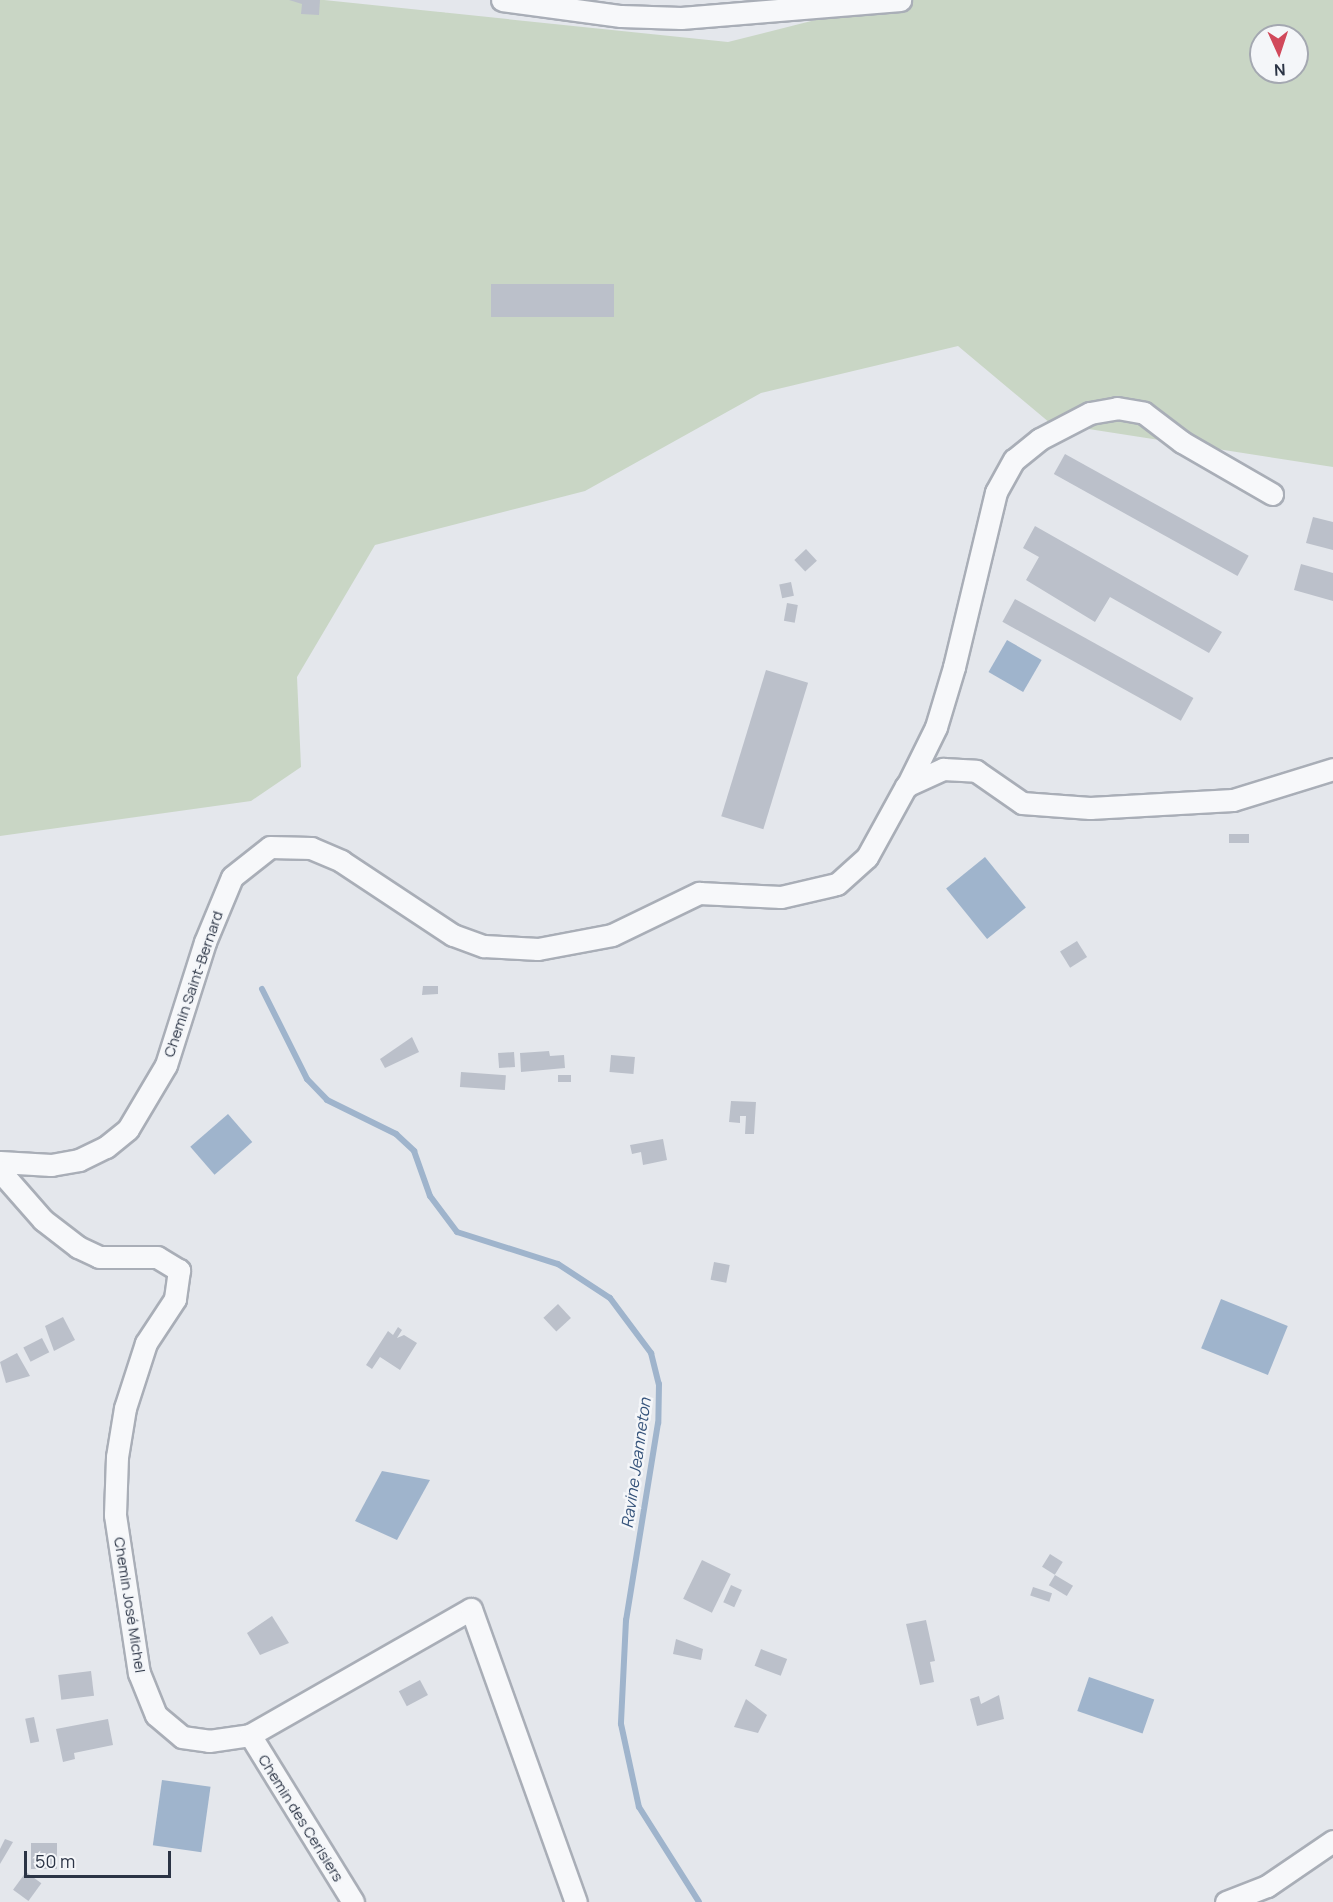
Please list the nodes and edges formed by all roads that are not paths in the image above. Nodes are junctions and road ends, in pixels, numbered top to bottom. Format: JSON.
{"nodes":[{"id":1,"x":502,"y":0,"type":"edge"},
{"id":2,"x":900,"y":0,"type":"edge"},
{"id":3,"x":623,"y":8,"type":"edge"},
{"id":4,"x":1272,"y":494,"type":"dead end"},
{"id":5,"x":1333,"y":769,"type":"edge"},
{"id":6,"x":906,"y":786,"type":"junction"},
{"id":7,"x":0,"y":1162,"type":"edge"},
{"id":8,"x":0,"y":1171,"type":"edge"},
{"id":9,"x":250,"y":1735,"type":"junction"},
{"id":10,"x":1333,"y":1841,"type":"edge"},
{"id":11,"x":353,"y":1902,"type":"edge"},
{"id":12,"x":576,"y":1902,"type":"edge"},
{"id":13,"x":1226,"y":1902,"type":"edge"}],
"edges":[{"from":1,"to":3,"type":"street"},
{"from":2,"to":3,"type":"street"},
{"from":4,"to":6,"type":"street","name":"Chemin Saint-Bernard"},
{"from":5,"to":6,"type":"street"},
{"from":6,"to":7,"type":"street","name":"Chemin Saint-Bernard"},
{"from":8,"to":9,"type":"street","name":"Chemin José Michel"},
{"from":9,"to":11,"type":"street","name":"Chemin des Cerisiers"},
{"from":9,"to":12,"type":"street","name":"Chemin José Michel"},
{"from":10,"to":13,"type":"street"}]}
